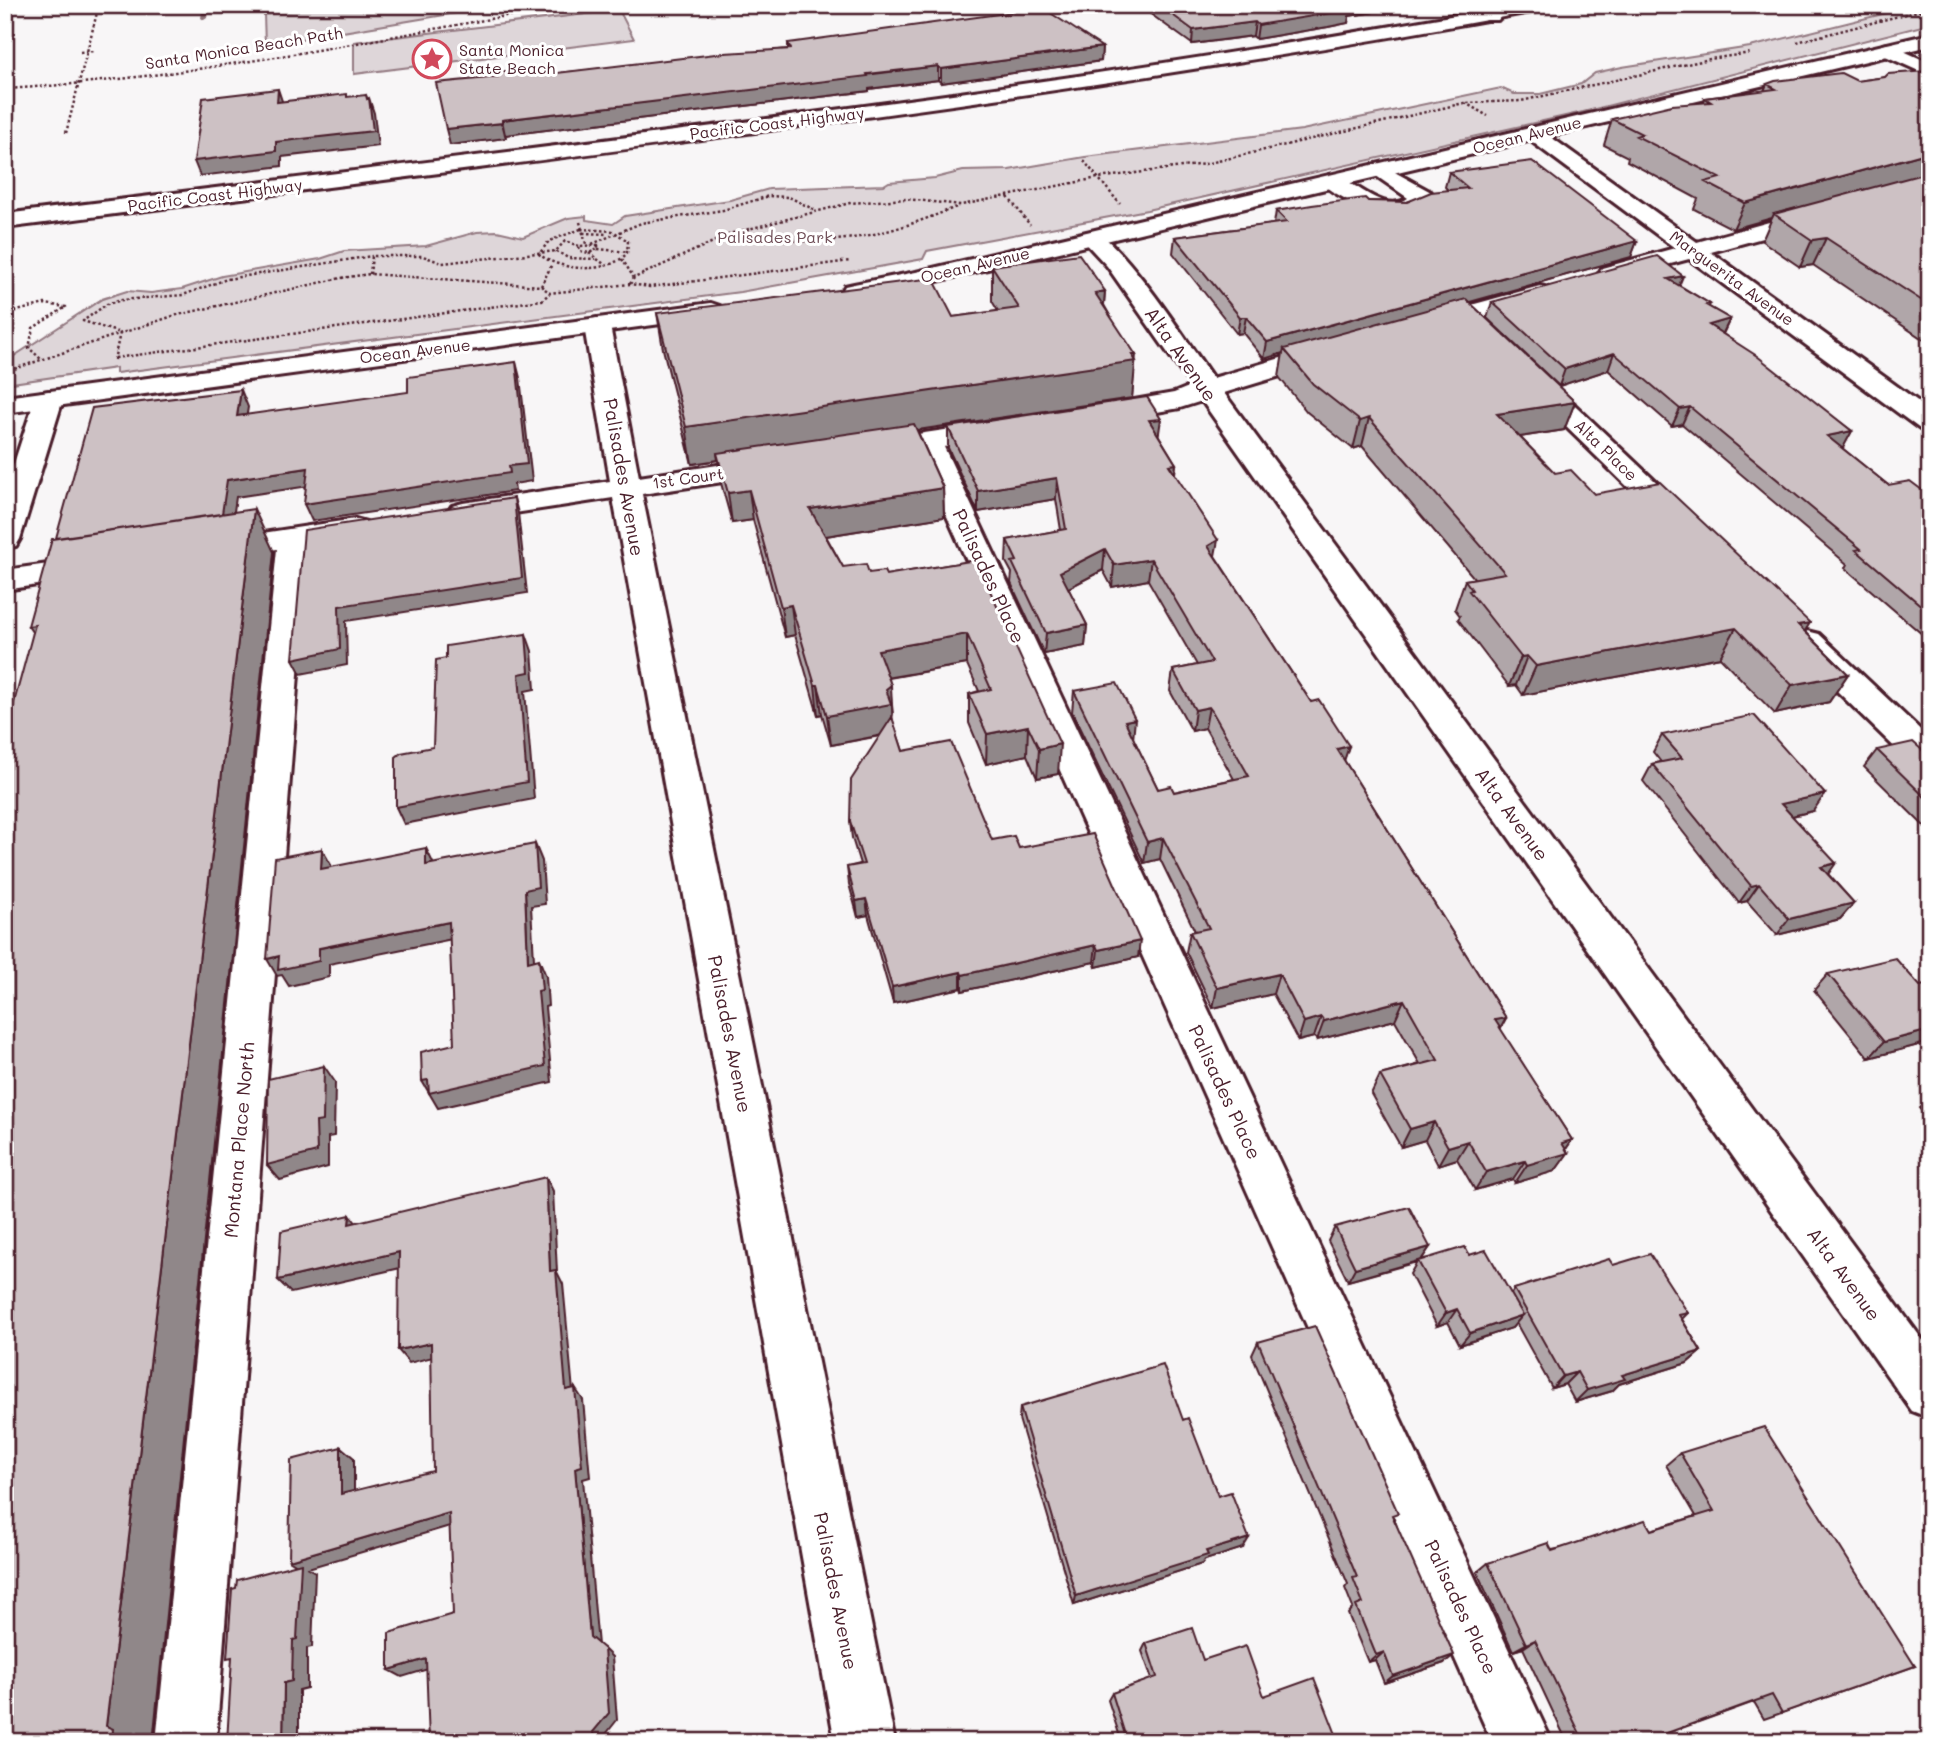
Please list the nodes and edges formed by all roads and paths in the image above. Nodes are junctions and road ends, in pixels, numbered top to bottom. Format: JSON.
{"nodes":[{"id":1,"x":99,"y":5,"type":"edge"},
{"id":2,"x":569,"y":5,"type":"edge"},
{"id":3,"x":1472,"y":5,"type":"edge"},
{"id":4,"x":1542,"y":5,"type":"edge"},
{"id":5,"x":1930,"y":8,"type":"edge"},
{"id":6,"x":1492,"y":16,"type":"junction"},
{"id":7,"x":1930,"y":40,"type":"edge"},
{"id":8,"x":1794,"y":42,"type":"dead end"},
{"id":9,"x":1888,"y":50,"type":"junction"},
{"id":10,"x":87,"y":51,"type":"junction"},
{"id":11,"x":95,"y":51,"type":"dead end"},
{"id":12,"x":80,"y":52,"type":"dead end"},
{"id":13,"x":1755,"y":52,"type":"dead end"},
{"id":14,"x":1930,"y":70,"type":"edge"},
{"id":15,"x":78,"y":85,"type":"junction"},
{"id":16,"x":5,"y":89,"type":"edge"},
{"id":17,"x":1464,"y":103,"type":"junction"},
{"id":18,"x":1494,"y":119,"type":"dead end"},
{"id":19,"x":66,"y":133,"type":"dead end"},
{"id":20,"x":1534,"y":134,"type":"junction"},
{"id":21,"x":1084,"y":161,"type":"dead end"},
{"id":22,"x":1380,"y":171,"type":"junction"},
{"id":23,"x":1098,"y":178,"type":"junction"},
{"id":24,"x":1333,"y":182,"type":"junction"},
{"id":25,"x":1450,"y":196,"type":"edge"},
{"id":26,"x":1008,"y":197,"type":"junction"},
{"id":27,"x":1423,"y":197,"type":"junction"},
{"id":28,"x":961,"y":205,"type":"junction"},
{"id":29,"x":1844,"y":208,"type":"edge"},
{"id":30,"x":816,"y":210,"type":"junction"},
{"id":31,"x":1127,"y":212,"type":"dead end"},
{"id":32,"x":7,"y":220,"type":"edge"},
{"id":33,"x":580,"y":222,"type":"dead end"},
{"id":34,"x":582,"y":231,"type":"junction"},
{"id":35,"x":613,"y":231,"type":"junction"},
{"id":36,"x":733,"y":233,"type":"junction"},
{"id":37,"x":1036,"y":233,"type":"dead end"},
{"id":38,"x":607,"y":234,"type":"junction"},
{"id":39,"x":1093,"y":238,"type":"junction"},
{"id":40,"x":586,"y":244,"type":"junction"},
{"id":41,"x":592,"y":244,"type":"junction"},
{"id":42,"x":579,"y":248,"type":"junction"},
{"id":43,"x":598,"y":249,"type":"junction"},
{"id":44,"x":1693,"y":250,"type":"junction"},
{"id":45,"x":556,"y":251,"type":"junction"},
{"id":46,"x":627,"y":252,"type":"junction"},
{"id":47,"x":589,"y":253,"type":"junction"},
{"id":48,"x":539,"y":254,"type":"junction"},
{"id":49,"x":372,"y":256,"type":"junction"},
{"id":50,"x":569,"y":258,"type":"junction"},
{"id":51,"x":596,"y":258,"type":"junction"},
{"id":52,"x":622,"y":259,"type":"junction"},
{"id":53,"x":552,"y":264,"type":"junction"},
{"id":54,"x":604,"y":265,"type":"junction"},
{"id":55,"x":370,"y":274,"type":"junction"},
{"id":56,"x":634,"y":278,"type":"junction"},
{"id":57,"x":630,"y":284,"type":"junction"},
{"id":58,"x":541,"y":286,"type":"junction"},
{"id":59,"x":641,"y":288,"type":"dead end"},
{"id":60,"x":550,"y":293,"type":"junction"},
{"id":61,"x":828,"y":295,"type":"edge"},
{"id":62,"x":737,"y":308,"type":"edge"},
{"id":63,"x":5,"y":314,"type":"edge"},
{"id":64,"x":597,"y":326,"type":"junction"},
{"id":65,"x":120,"y":333,"type":"junction"},
{"id":66,"x":1398,"y":333,"type":"edge"},
{"id":67,"x":1359,"y":344,"type":"edge"},
{"id":68,"x":115,"y":358,"type":"junction"},
{"id":69,"x":42,"y":360,"type":"junction"},
{"id":70,"x":1514,"y":362,"type":"edge"},
{"id":71,"x":110,"y":370,"type":"dead end"},
{"id":72,"x":5,"y":372,"type":"edge"},
{"id":73,"x":1206,"y":390,"type":"junction"},
{"id":74,"x":49,"y":400,"type":"junction"},
{"id":75,"x":5,"y":405,"type":"edge"},
{"id":76,"x":1079,"y":417,"type":"edge"},
{"id":77,"x":1930,"y":423,"type":"edge"},
{"id":78,"x":1024,"y":426,"type":"edge"},
{"id":79,"x":928,"y":442,"type":"junction"},
{"id":80,"x":848,"y":454,"type":"edge"},
{"id":81,"x":794,"y":462,"type":"edge"},
{"id":82,"x":626,"y":487,"type":"junction"},
{"id":83,"x":443,"y":515,"type":"edge"},
{"id":84,"x":375,"y":525,"type":"edge"},
{"id":85,"x":293,"y":537,"type":"junction"},
{"id":86,"x":5,"y":539,"type":"edge"},
{"id":87,"x":1702,"y":542,"type":"edge"},
{"id":88,"x":185,"y":554,"type":"edge"},
{"id":89,"x":117,"y":564,"type":"edge"},
{"id":90,"x":5,"y":580,"type":"edge"},
{"id":91,"x":1791,"y":627,"type":"edge"},
{"id":92,"x":1930,"y":760,"type":"edge"},
{"id":93,"x":1930,"y":1393,"type":"edge"},
{"id":94,"x":186,"y":1742,"type":"edge"},
{"id":95,"x":865,"y":1742,"type":"edge"},
{"id":96,"x":1522,"y":1742,"type":"edge"}],
"edges":[{"from":1,"to":10,"type":"path"},
{"from":2,"to":15,"type":"path","name":"Santa Monica Beach Path"},
{"from":3,"to":6,"type":"main road"},
{"from":4,"to":6,"type":"main road","name":"Pacific Coast Highway"},
{"from":5,"to":8,"type":"path"},
{"from":6,"to":32,"type":"main road","name":"Pacific Coast Highway"},
{"from":7,"to":9,"type":"main road","name":"Ocean Avenue"},
{"from":9,"to":14,"type":"main road"},
{"from":9,"to":20,"type":"main road","name":"Ocean Avenue"},
{"from":10,"to":11,"type":"path"},
{"from":10,"to":12,"type":"path"},
{"from":10,"to":15,"type":"path"},
{"from":13,"to":17,"type":"path"},
{"from":15,"to":16,"type":"path","name":"Santa Monica Beach Path"},
{"from":15,"to":19,"type":"path"},
{"from":17,"to":18,"type":"path"},
{"from":17,"to":23,"type":"path"},
{"from":20,"to":22,"type":"main road","name":"Ocean Avenue"},
{"from":20,"to":44,"type":"main road","name":"Marguerita Avenue"},
{"from":21,"to":23,"type":"path"},
{"from":22,"to":24,"type":"main road","name":"Ocean Avenue"},
{"from":22,"to":27,"type":"main road"},
{"from":23,"to":26,"type":"path"},
{"from":23,"to":31,"type":"path"},
{"from":24,"to":27,"type":"main road"},
{"from":24,"to":39,"type":"main road","name":"Ocean Avenue"},
{"from":25,"to":27,"type":"main road"},
{"from":26,"to":28,"type":"path"},
{"from":26,"to":37,"type":"path"},
{"from":28,"to":30,"type":"path"},
{"from":28,"to":36,"type":"path"},
{"from":29,"to":44,"type":"main road"},
{"from":30,"to":35,"type":"path"},
{"from":30,"to":36,"type":"path"},
{"from":33,"to":34,"type":"path"},
{"from":34,"to":35,"type":"path"},
{"from":34,"to":38,"type":"path"},
{"from":34,"to":40,"type":"path"},
{"from":34,"to":48,"type":"path"},
{"from":35,"to":38,"type":"path"},
{"from":35,"to":46,"type":"path"},
{"from":36,"to":56,"type":"path"},
{"from":38,"to":41,"type":"path"},
{"from":39,"to":61,"type":"main road","name":"Ocean Avenue"},
{"from":39,"to":73,"type":"main road","name":"Alta Avenue"},
{"from":40,"to":41,"type":"path"},
{"from":40,"to":42,"type":"path"},
{"from":41,"to":43,"type":"path"},
{"from":42,"to":45,"type":"path"},
{"from":42,"to":47,"type":"path"},
{"from":42,"to":50,"type":"path"},
{"from":43,"to":46,"type":"path"},
{"from":43,"to":47,"type":"path"},
{"from":44,"to":66,"type":"main road"},
{"from":44,"to":77,"type":"main road","name":"Marguerita Avenue"},
{"from":45,"to":48,"type":"path"},
{"from":45,"to":50,"type":"path"},
{"from":46,"to":52,"type":"path"},
{"from":47,"to":51,"type":"path"},
{"from":48,"to":49,"type":"path"},
{"from":48,"to":53,"type":"path"},
{"from":49,"to":55,"type":"path"},
{"from":49,"to":65,"type":"path"},
{"from":50,"to":51,"type":"path"},
{"from":51,"to":54,"type":"path"},
{"from":52,"to":54,"type":"path"},
{"from":52,"to":56,"type":"path"},
{"from":53,"to":54,"type":"path"},
{"from":53,"to":58,"type":"path"},
{"from":55,"to":58,"type":"path"},
{"from":55,"to":65,"type":"path"},
{"from":56,"to":57,"type":"path"},
{"from":57,"to":59,"type":"path"},
{"from":57,"to":60,"type":"path"},
{"from":58,"to":60,"type":"path"},
{"from":60,"to":68,"type":"path"},
{"from":62,"to":64,"type":"main road","name":"Ocean Avenue"},
{"from":63,"to":69,"type":"path"},
{"from":64,"to":74,"type":"main road","name":"Ocean Avenue"},
{"from":64,"to":82,"type":"main road","name":"Palisades Avenue"},
{"from":65,"to":68,"type":"path"},
{"from":65,"to":69,"type":"path"},
{"from":67,"to":73,"type":"main road"},
{"from":68,"to":71,"type":"path"},
{"from":69,"to":72,"type":"path"},
{"from":70,"to":87,"type":"main road","name":"Alta Place"},
{"from":73,"to":76,"type":"main road"},
{"from":73,"to":93,"type":"main road","name":"Alta Avenue"},
{"from":74,"to":75,"type":"main road","name":"Ocean Avenue"},
{"from":74,"to":86,"type":"main road"},
{"from":78,"to":79,"type":"main road"},
{"from":79,"to":80,"type":"main road"},
{"from":79,"to":96,"type":"main road","name":"Palisades Place"},
{"from":81,"to":82,"type":"main road","name":"1st Court"},
{"from":82,"to":83,"type":"main road","name":"1st Court"},
{"from":82,"to":95,"type":"main road","name":"Palisades Avenue"},
{"from":84,"to":85,"type":"main road"},
{"from":85,"to":88,"type":"main road"},
{"from":85,"to":94,"type":"main road","name":"Montana Place North"},
{"from":89,"to":90,"type":"main road"},
{"from":91,"to":92,"type":"main road"}]}
